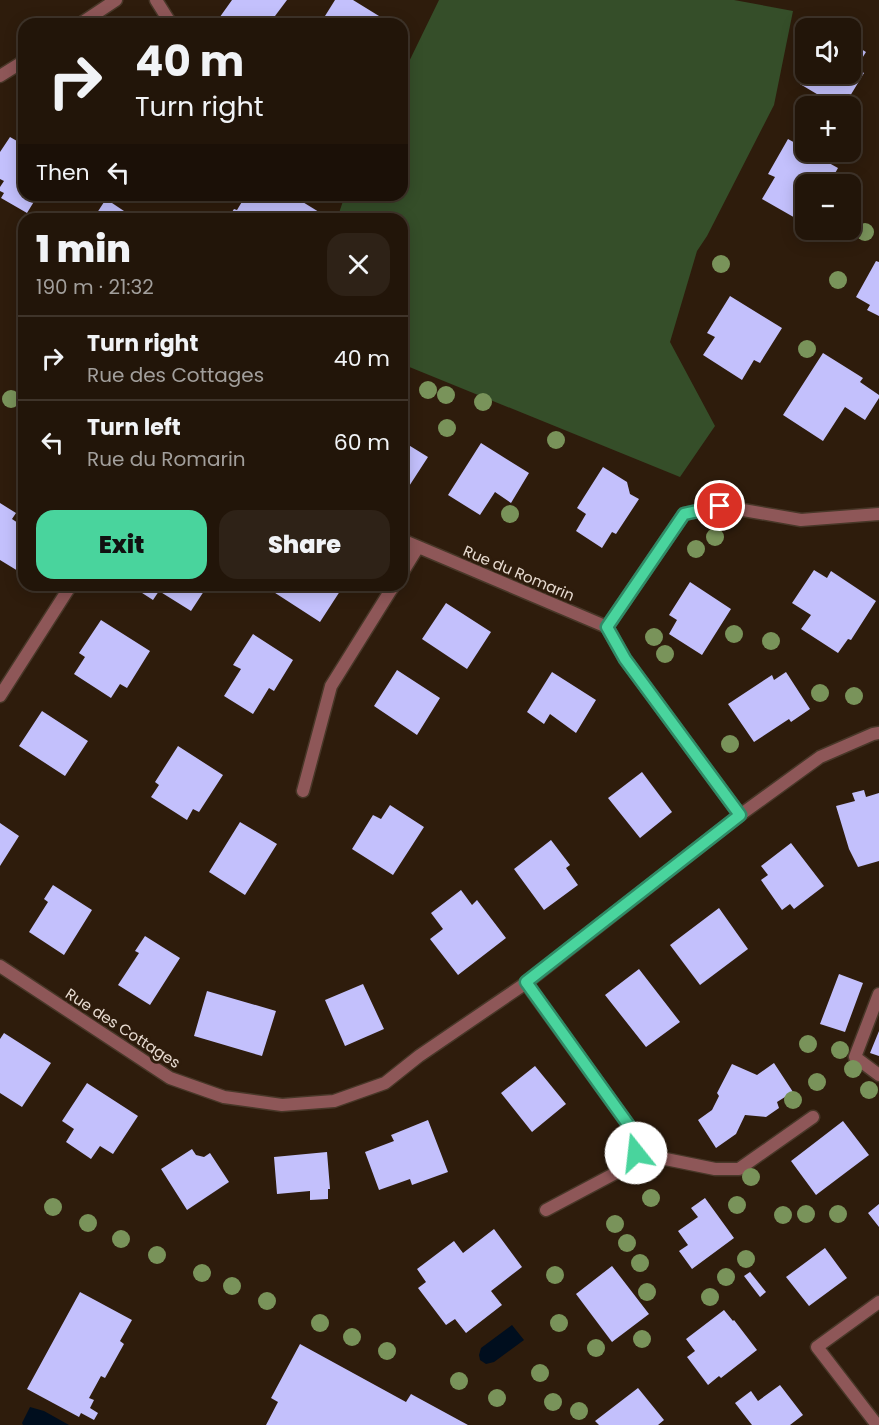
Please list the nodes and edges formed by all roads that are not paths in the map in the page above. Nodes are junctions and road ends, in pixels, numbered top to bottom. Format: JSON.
{"nodes":[{"id":1,"x":117,"y":0,"type":"edge"},
{"id":2,"x":156,"y":0,"type":"edge"},
{"id":3,"x":89,"y":18,"type":"edge"},
{"id":4,"x":167,"y":18,"type":"edge"},
{"id":5,"x":18,"y":65,"type":"edge"},
{"id":6,"x":0,"y":76,"type":"edge"},
{"id":7,"x":879,"y":514,"type":"edge"},
{"id":8,"x":408,"y":543,"type":"edge"},
{"id":9,"x":418,"y":547,"type":"junction"},
{"id":10,"x":408,"y":563,"type":"edge"},
{"id":11,"x":67,"y":591,"type":"edge"},
{"id":12,"x":390,"y":591,"type":"edge"},
{"id":13,"x":607,"y":627,"type":"junction"},
{"id":14,"x":0,"y":696,"type":"edge"},
{"id":15,"x":879,"y":733,"type":"edge"},
{"id":16,"x":303,"y":791,"type":"dead end"},
{"id":17,"x":740,"y":815,"type":"junction"},
{"id":18,"x":0,"y":966,"type":"edge"},
{"id":19,"x":526,"y":982,"type":"junction"},
{"id":20,"x":879,"y":994,"type":"edge"},
{"id":21,"x":879,"y":1076,"type":"edge"},
{"id":22,"x":813,"y":1117,"type":"dead end"},
{"id":23,"x":636,"y":1153,"type":"junction"},
{"id":24,"x":546,"y":1210,"type":"dead end"},
{"id":25,"x":879,"y":1302,"type":"edge"},
{"id":26,"x":877,"y":1425,"type":"edge"}],
"edges":[{"from":1,"to":3,"type":"street"},
{"from":2,"to":4,"type":"street"},
{"from":5,"to":6,"type":"street"},
{"from":7,"to":13,"type":"street"},
{"from":8,"to":9,"type":"street","name":"Rue du Romarin"},
{"from":9,"to":10,"type":"street"},
{"from":9,"to":13,"type":"street","name":"Rue du Romarin"},
{"from":11,"to":14,"type":"street"},
{"from":12,"to":16,"type":"street"},
{"from":13,"to":17,"type":"street"},
{"from":15,"to":17,"type":"street","name":"Rue des Cottages"},
{"from":17,"to":19,"type":"street","name":"Rue des Cottages"},
{"from":18,"to":19,"type":"street","name":"Rue des Cottages"},
{"from":19,"to":23,"type":"street"},
{"from":20,"to":21,"type":"street"},
{"from":22,"to":23,"type":"street"},
{"from":23,"to":24,"type":"street"},
{"from":25,"to":26,"type":"street"}]}
